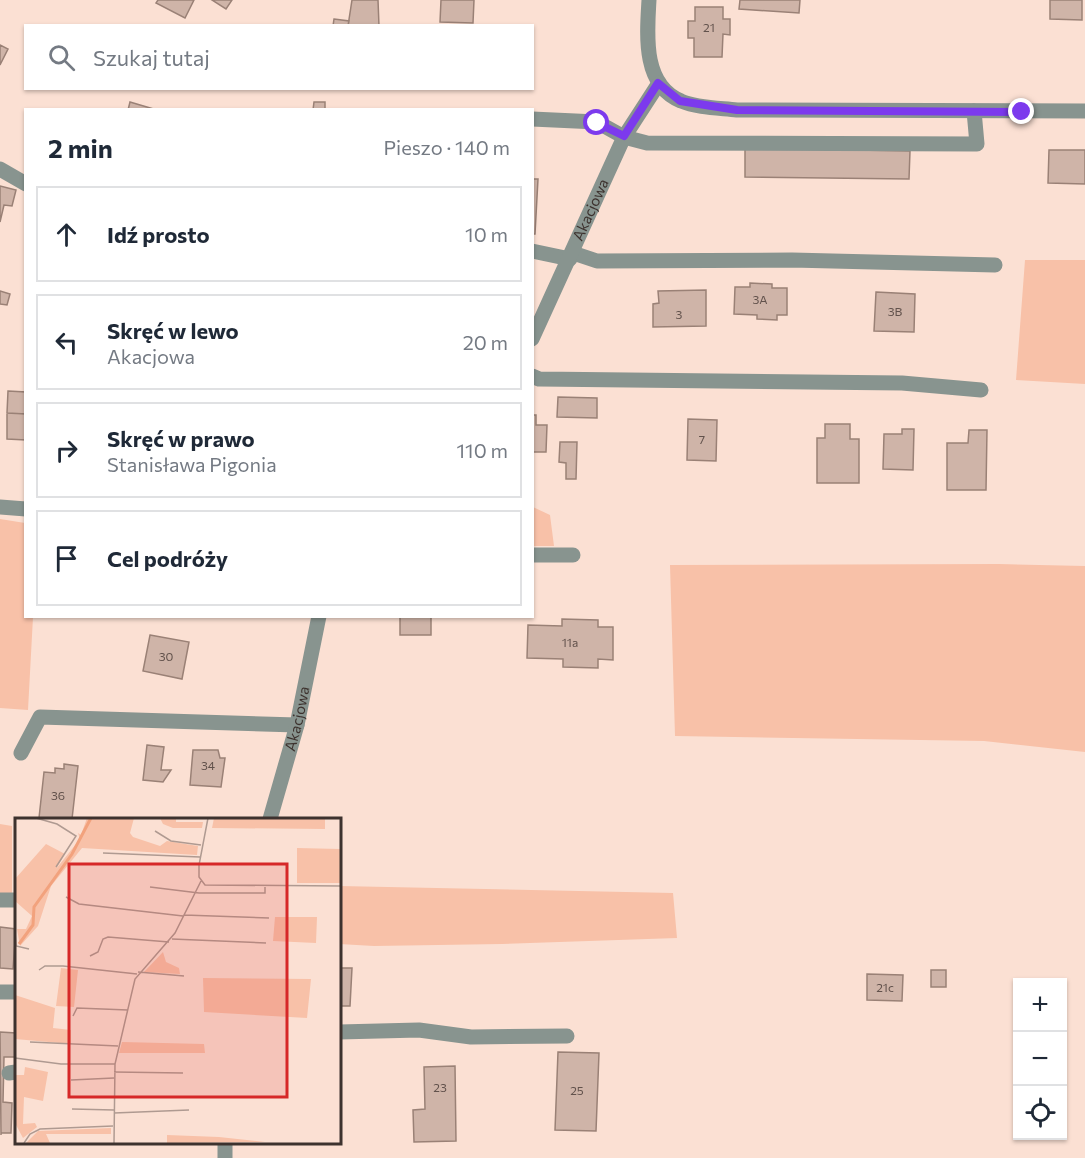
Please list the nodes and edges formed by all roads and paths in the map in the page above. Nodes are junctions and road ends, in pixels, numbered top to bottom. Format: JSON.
{"nodes":[{"id":1,"x":649,"y":0,"type":"edge"},
{"id":2,"x":658,"y":83,"type":"junction"},
{"id":3,"x":974,"y":111,"type":"junction"},
{"id":4,"x":1085,"y":111,"type":"edge"},
{"id":5,"x":534,"y":119,"type":"edge"},
{"id":6,"x":624,"y":136,"type":"junction"},
{"id":7,"x":0,"y":169,"type":"edge"},
{"id":8,"x":24,"y":183,"type":"edge"},
{"id":9,"x":534,"y":251,"type":"edge"},
{"id":10,"x":571,"y":256,"type":"junction"},
{"id":11,"x":995,"y":265,"type":"dead end"},
{"id":12,"x":534,"y":335,"type":"edge"},
{"id":13,"x":534,"y":377,"type":"edge"},
{"id":14,"x":981,"y":390,"type":"dead end"},
{"id":15,"x":0,"y":507,"type":"edge"},
{"id":16,"x":24,"y":509,"type":"edge"},
{"id":17,"x":534,"y":555,"type":"edge"},
{"id":18,"x":573,"y":555,"type":"dead end"},
{"id":19,"x":319,"y":618,"type":"edge"},
{"id":20,"x":297,"y":725,"type":"junction"},
{"id":21,"x":21,"y":753,"type":"dead end"},
{"id":22,"x":270,"y":818,"type":"edge"},
{"id":23,"x":0,"y":992,"type":"edge"},
{"id":24,"x":15,"y":993,"type":"edge"},
{"id":25,"x":340,"y":1032,"type":"edge"},
{"id":26,"x":567,"y":1036,"type":"dead end"}],
"edges":[{"from":1,"to":2,"type":"street"},
{"from":2,"to":3,"type":"street"},
{"from":2,"to":6,"type":"street","name":"Akacjowa"},
{"from":3,"to":4,"type":"street"},
{"from":3,"to":6,"type":"street"},
{"from":5,"to":6,"type":"street"},
{"from":6,"to":10,"type":"street","name":"Akacjowa"},
{"from":7,"to":8,"type":"street"},
{"from":9,"to":10,"type":"street"},
{"from":10,"to":11,"type":"street"},
{"from":10,"to":12,"type":"street","name":"Akacjowa"},
{"from":13,"to":14,"type":"street"},
{"from":15,"to":16,"type":"street"},
{"from":17,"to":18,"type":"street"},
{"from":19,"to":20,"type":"street","name":"Akacjowa"},
{"from":20,"to":21,"type":"street"},
{"from":20,"to":22,"type":"street","name":"Akacjowa"},
{"from":23,"to":24,"type":"street"},
{"from":25,"to":26,"type":"street"}]}
